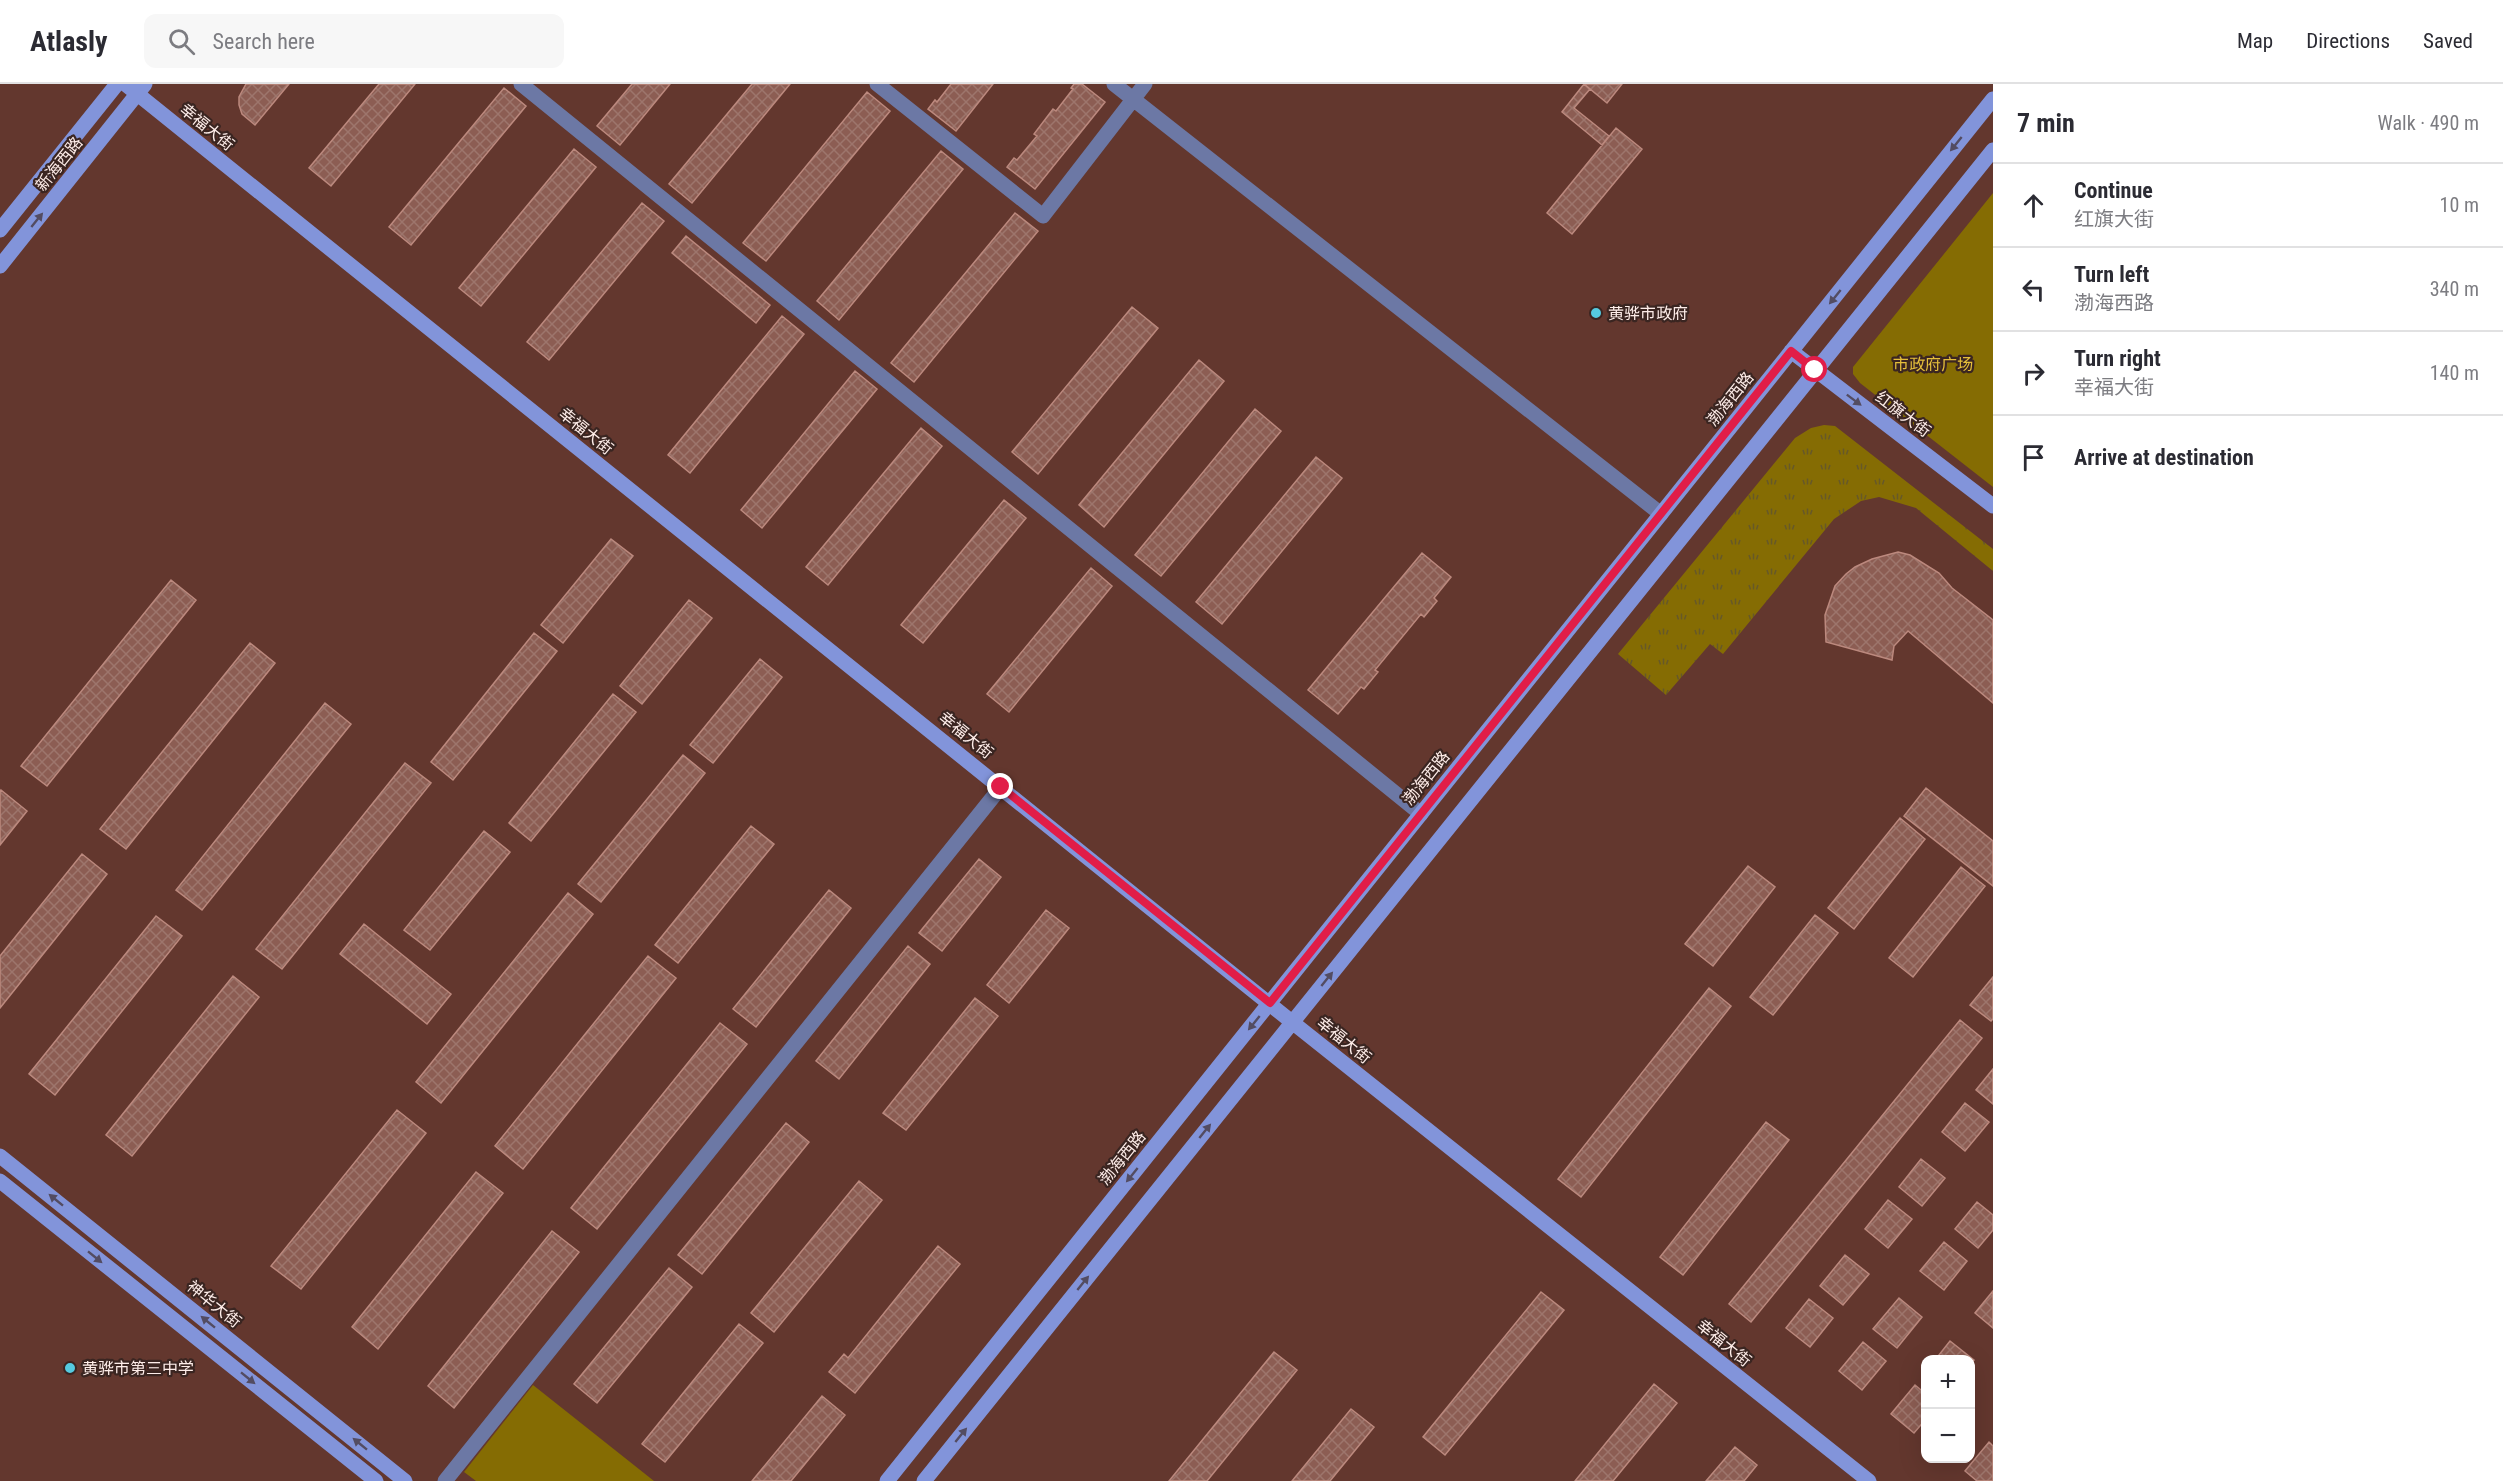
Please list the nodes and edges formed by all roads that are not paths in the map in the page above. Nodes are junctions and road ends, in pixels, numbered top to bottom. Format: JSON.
{"nodes":[{"id":1,"x":117,"y":84,"type":"edge"},
{"id":2,"x":125,"y":84,"type":"edge"},
{"id":3,"x":521,"y":84,"type":"edge"},
{"id":4,"x":877,"y":84,"type":"edge"},
{"id":5,"x":1114,"y":84,"type":"edge"},
{"id":6,"x":1145,"y":84,"type":"edge"},
{"id":7,"x":141,"y":89,"type":"edge"},
{"id":8,"x":1133,"y":99,"type":"junction"},
{"id":9,"x":1993,"y":99,"type":"edge"},
{"id":10,"x":1993,"y":150,"type":"edge"},
{"id":11,"x":0,"y":230,"type":"edge"},
{"id":12,"x":0,"y":266,"type":"edge"},
{"id":13,"x":1791,"y":351,"type":"junction"},
{"id":14,"x":1815,"y":370,"type":"junction"},
{"id":15,"x":1993,"y":506,"type":"edge"},
{"id":16,"x":1661,"y":514,"type":"junction"},
{"id":17,"x":1001,"y":787,"type":"junction"},
{"id":18,"x":1421,"y":814,"type":"junction"},
{"id":19,"x":1270,"y":1003,"type":"junction"},
{"id":20,"x":1292,"y":1022,"type":"junction"},
{"id":21,"x":0,"y":1156,"type":"edge"},
{"id":22,"x":0,"y":1181,"type":"edge"},
{"id":23,"x":376,"y":1481,"type":"edge"},
{"id":24,"x":405,"y":1481,"type":"edge"},
{"id":25,"x":445,"y":1481,"type":"edge"},
{"id":26,"x":887,"y":1481,"type":"edge"},
{"id":27,"x":924,"y":1481,"type":"edge"},
{"id":28,"x":1869,"y":1481,"type":"edge"}],
"edges":[{"from":1,"to":11,"type":"main road","name":"新海西路"},
{"from":2,"to":7,"type":"main road","name":"幸福大街"},
{"from":3,"to":18,"type":"street"},
{"from":4,"to":8,"type":"street"},
{"from":5,"to":8,"type":"street"},
{"from":6,"to":8,"type":"street"},
{"from":12,"to":7,"type":"main road","name":"新海西路","one_way":true},
{"from":7,"to":17,"type":"main road","name":"幸福大街"},
{"from":8,"to":16,"type":"street"},
{"from":9,"to":13,"type":"main road","name":"渤海西路","one_way":true},
{"from":10,"to":14,"type":"main road"},
{"from":13,"to":14,"type":"main road","name":"红旗大街"},
{"from":13,"to":16,"type":"main road","name":"渤海西路"},
{"from":14,"to":15,"type":"main road","name":"红旗大街","one_way":true},
{"from":20,"to":14,"type":"main road","one_way":true},
{"from":16,"to":18,"type":"main road","name":"渤海西路"},
{"from":17,"to":19,"type":"main road","name":"幸福大街"},
{"from":17,"to":25,"type":"street"},
{"from":18,"to":19,"type":"main road","name":"渤海西路"},
{"from":19,"to":20,"type":"main road","name":"幸福大街"},
{"from":19,"to":26,"type":"main road","name":"渤海西路","one_way":true},
{"from":27,"to":20,"type":"main road","one_way":true},
{"from":20,"to":28,"type":"main road","name":"幸福大街"},
{"from":24,"to":21,"type":"main road","name":"神华大街","one_way":true},
{"from":22,"to":23,"type":"main road","one_way":true}]}
